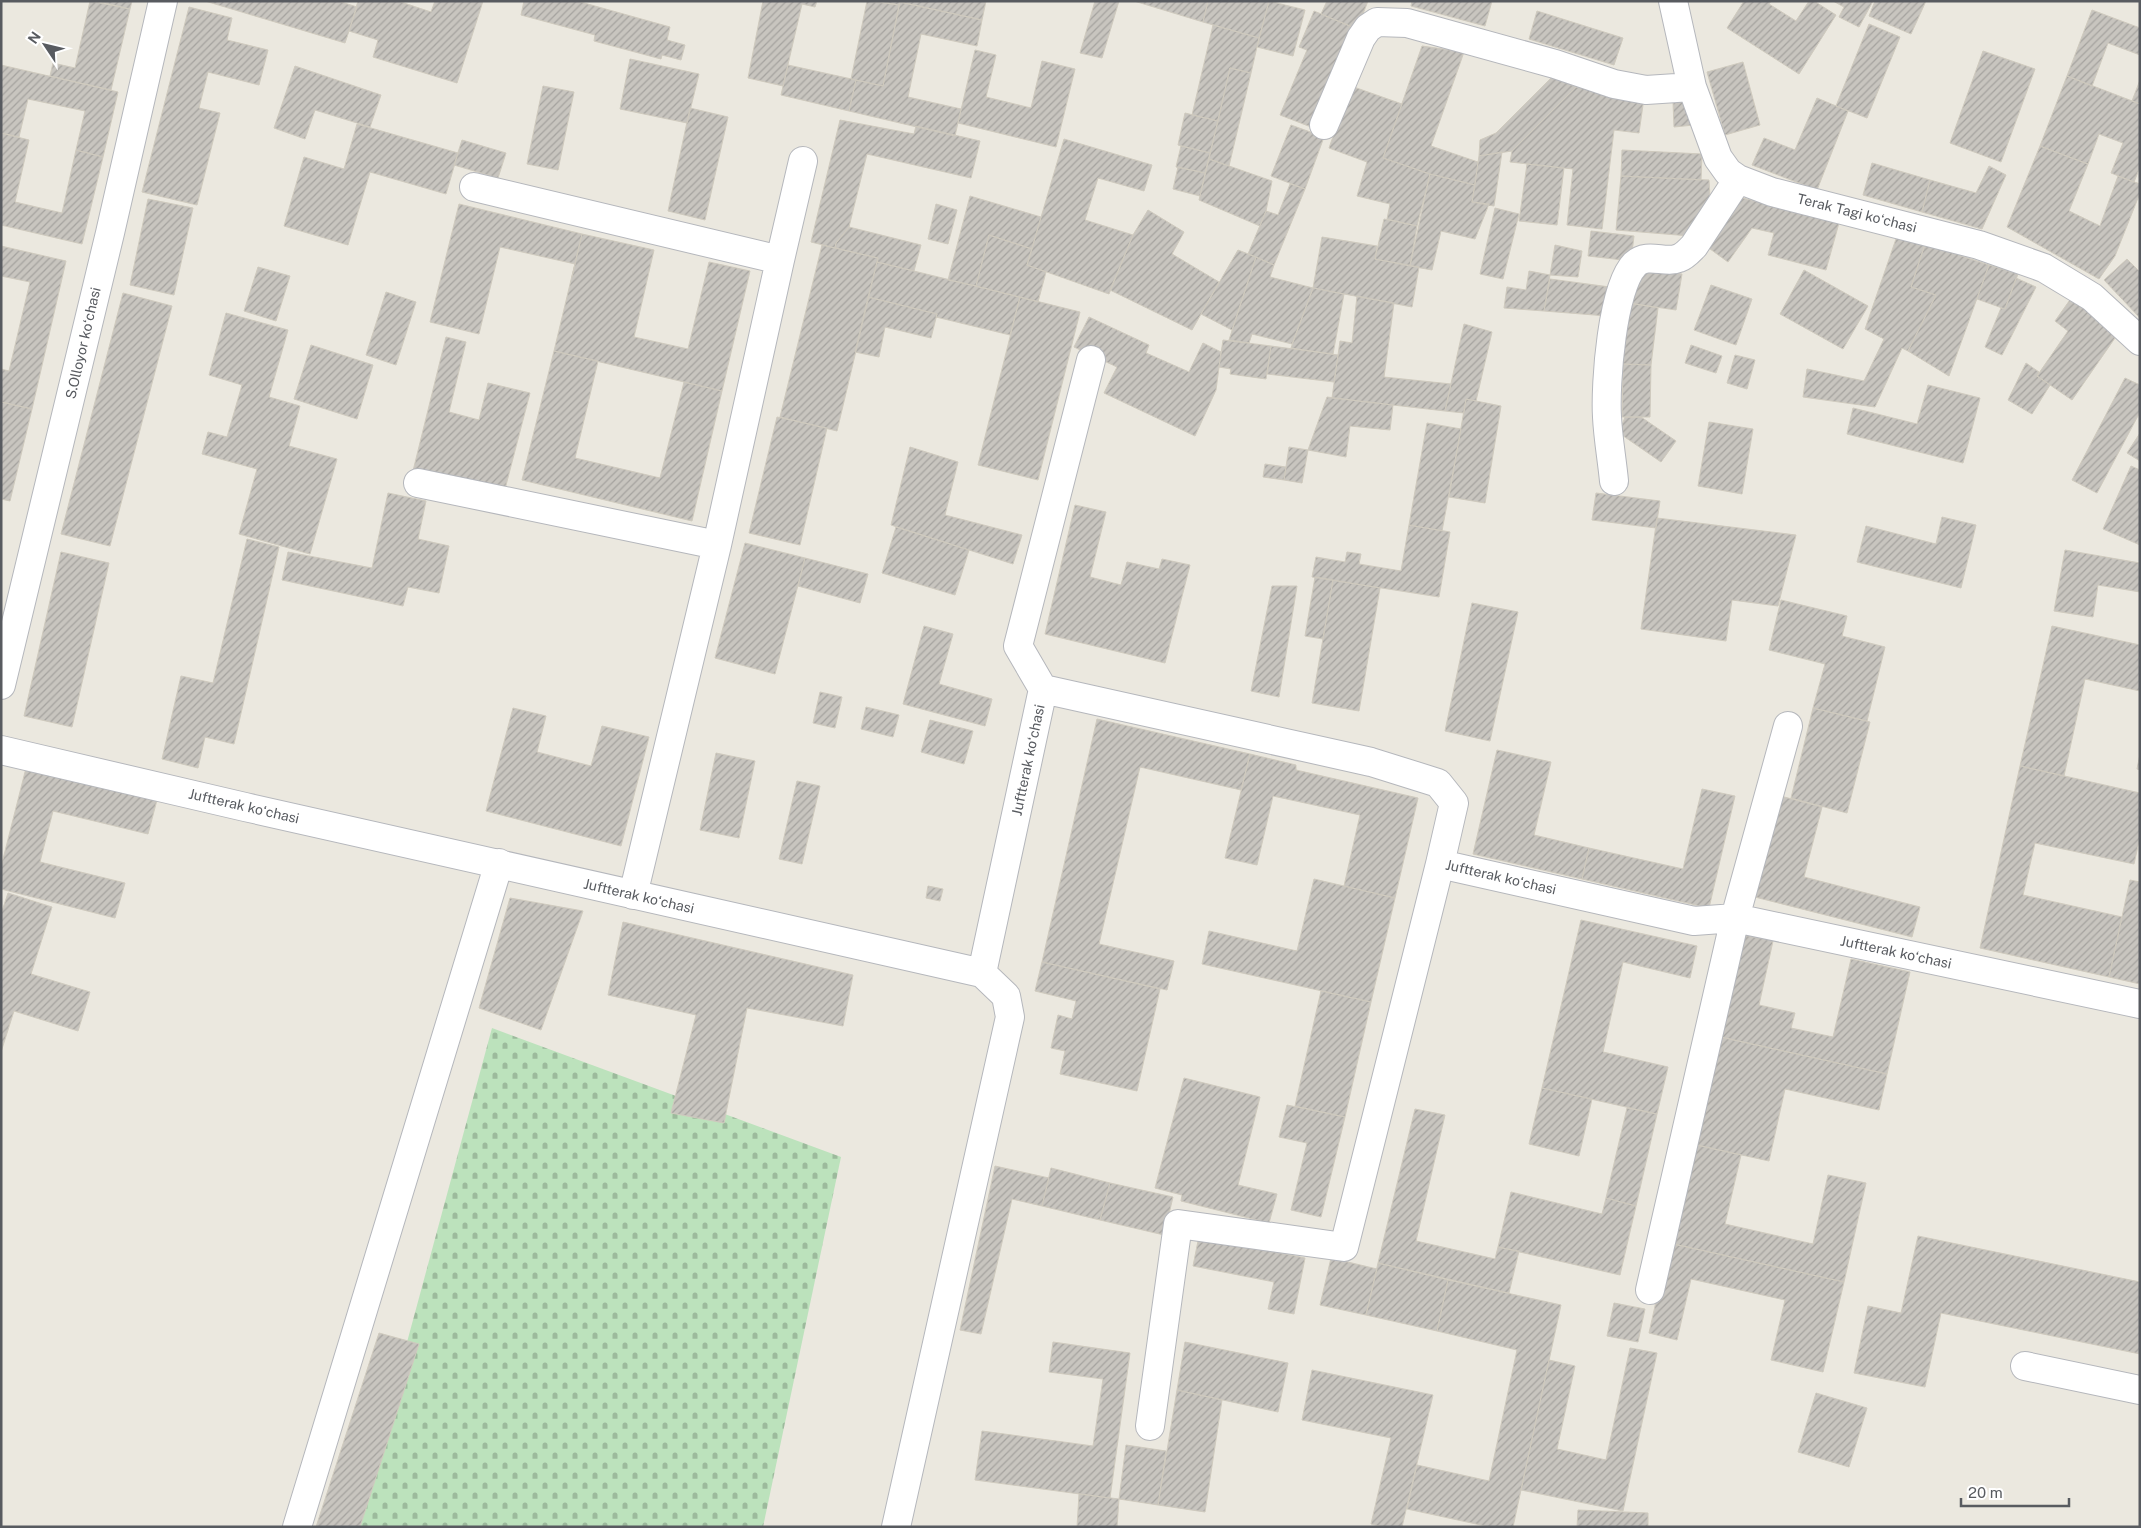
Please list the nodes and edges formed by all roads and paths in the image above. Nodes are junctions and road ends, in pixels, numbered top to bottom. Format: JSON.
{"nodes":[{"id":1,"x":163,"y":1,"type":"edge"},
{"id":2,"x":1674,"y":1,"type":"edge"},
{"id":3,"x":1692,"y":86,"type":"junction"},
{"id":4,"x":1324,"y":125,"type":"dead end"},
{"id":5,"x":803,"y":161,"type":"dead end"},
{"id":6,"x":1738,"y":179,"type":"junction"},
{"id":7,"x":474,"y":187,"type":"dead end"},
{"id":8,"x":780,"y":260,"type":"junction"},
{"id":9,"x":2140,"y":341,"type":"edge"},
{"id":10,"x":1090,"y":360,"type":"dead end"},
{"id":11,"x":1614,"y":481,"type":"dead end"},
{"id":12,"x":418,"y":483,"type":"dead end"},
{"id":13,"x":716,"y":545,"type":"junction"},
{"id":14,"x":1,"y":685,"type":"edge"},
{"id":15,"x":1043,"y":689,"type":"junction"},
{"id":16,"x":1788,"y":726,"type":"dead end"},
{"id":17,"x":1,"y":750,"type":"edge"},
{"id":18,"x":499,"y":863,"type":"junction"},
{"id":19,"x":1440,"y":864,"type":"junction"},
{"id":20,"x":634,"y":895,"type":"junction"},
{"id":21,"x":1735,"y":918,"type":"junction"},
{"id":22,"x":982,"y":974,"type":"junction"},
{"id":23,"x":2140,"y":1004,"type":"edge"},
{"id":24,"x":1650,"y":1290,"type":"dead end"},
{"id":25,"x":2025,"y":1366,"type":"dead end"},
{"id":26,"x":2140,"y":1390,"type":"edge"},
{"id":27,"x":1150,"y":1426,"type":"dead end"},
{"id":28,"x":297,"y":1527,"type":"edge"},
{"id":29,"x":896,"y":1527,"type":"edge"}],
"edges":[{"from":1,"to":14,"type":"street","name":"S.Olloyor koʻchasi"},
{"from":2,"to":3,"type":"street","name":"Terak Tagi koʻchasi"},
{"from":3,"to":4,"type":"street"},
{"from":3,"to":6,"type":"street","name":"Terak Tagi koʻchasi"},
{"from":5,"to":8,"type":"street"},
{"from":6,"to":9,"type":"street","name":"Terak Tagi koʻchasi"},
{"from":6,"to":11,"type":"street"},
{"from":7,"to":8,"type":"street"},
{"from":8,"to":13,"type":"street"},
{"from":10,"to":15,"type":"street"},
{"from":12,"to":13,"type":"street"},
{"from":13,"to":20,"type":"street"},
{"from":15,"to":19,"type":"street","name":"Juftterak koʻchasi"},
{"from":15,"to":22,"type":"street","name":"Juftterak koʻchasi"},
{"from":16,"to":21,"type":"street"},
{"from":17,"to":18,"type":"street","name":"Juftterak koʻchasi"},
{"from":18,"to":20,"type":"street","name":"Juftterak koʻchasi"},
{"from":18,"to":28,"type":"street"},
{"from":19,"to":21,"type":"street","name":"Juftterak koʻchasi"},
{"from":19,"to":27,"type":"street"},
{"from":20,"to":22,"type":"street","name":"Juftterak koʻchasi"},
{"from":21,"to":23,"type":"street","name":"Juftterak koʻchasi"},
{"from":21,"to":24,"type":"street"},
{"from":22,"to":29,"type":"street"},
{"from":25,"to":26,"type":"street"}]}
